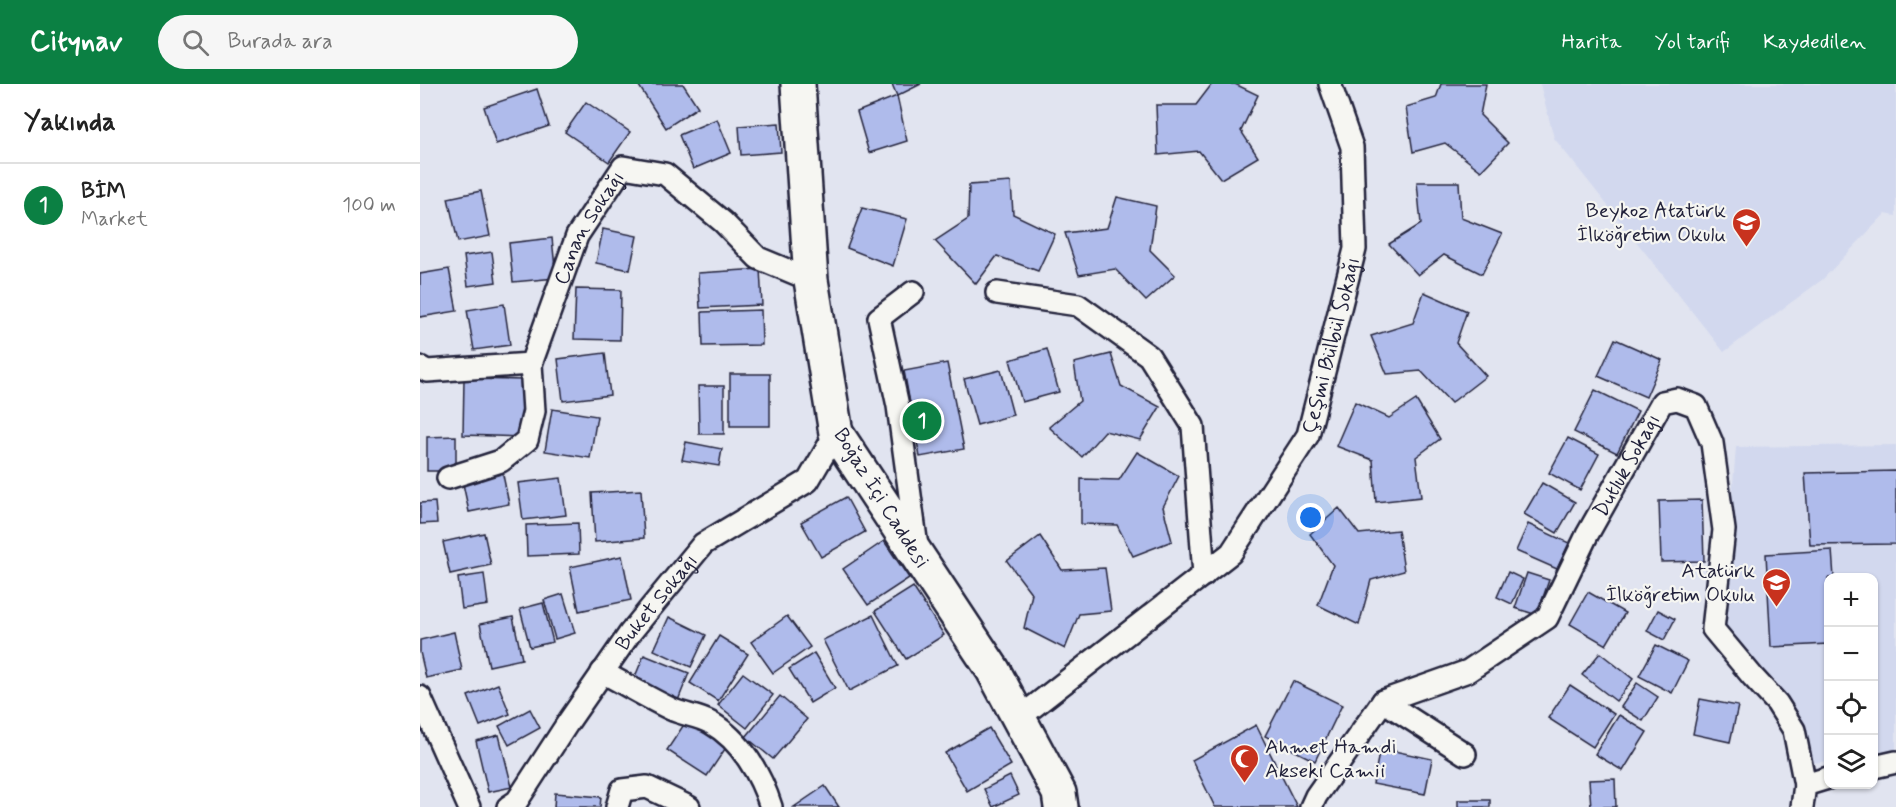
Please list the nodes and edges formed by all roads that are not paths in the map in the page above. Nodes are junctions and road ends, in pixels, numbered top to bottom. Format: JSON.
{"nodes":[{"id":1,"x":798,"y":84,"type":"edge"},
{"id":2,"x":1330,"y":84,"type":"edge"},
{"id":3,"x":811,"y":280,"type":"junction"},
{"id":4,"x":913,"y":292,"type":"dead end"},
{"id":5,"x":997,"y":293,"type":"dead end"},
{"id":6,"x":531,"y":364,"type":"junction"},
{"id":7,"x":420,"y":367,"type":"edge"},
{"id":8,"x":836,"y":433,"type":"junction"},
{"id":9,"x":448,"y":478,"type":"dead end"},
{"id":10,"x":918,"y":557,"type":"junction"},
{"id":11,"x":1204,"y":574,"type":"junction"},
{"id":12,"x":602,"y":672,"type":"junction"},
{"id":13,"x":420,"y":696,"type":"edge"},
{"id":14,"x":1383,"y":701,"type":"junction"},
{"id":15,"x":1019,"y":718,"type":"junction"},
{"id":16,"x":1465,"y":754,"type":"dead end"},
{"id":17,"x":1896,"y":762,"type":"edge"},
{"id":18,"x":1878,"y":766,"type":"edge"},
{"id":19,"x":1824,"y":779,"type":"edge"},
{"id":20,"x":1805,"y":785,"type":"junction"},
{"id":21,"x":1065,"y":802,"type":"edge"},
{"id":22,"x":469,"y":807,"type":"edge"},
{"id":23,"x":508,"y":807,"type":"edge"},
{"id":24,"x":617,"y":807,"type":"edge"},
{"id":25,"x":689,"y":807,"type":"edge"},
{"id":26,"x":771,"y":807,"type":"edge"},
{"id":27,"x":1311,"y":807,"type":"edge"},
{"id":28,"x":1802,"y":807,"type":"edge"}],
"edges":[{"from":1,"to":3,"type":"main road","name":"Boğaz İçi Caddesi"},
{"from":2,"to":11,"type":"street","name":"Çeşmi Bülbül Sokağı"},
{"from":3,"to":6,"type":"street","name":"Canan Sokağı"},
{"from":3,"to":8,"type":"main road","name":"Boğaz İçi Caddesi"},
{"from":4,"to":10,"type":"street"},
{"from":5,"to":11,"type":"street"},
{"from":6,"to":7,"type":"street"},
{"from":6,"to":9,"type":"street"},
{"from":8,"to":10,"type":"main road","name":"Boğaz İçi Caddesi"},
{"from":8,"to":12,"type":"street","name":"Buket Sokağı"},
{"from":10,"to":15,"type":"main road","name":"Boğaz İçi Caddesi"},
{"from":11,"to":15,"type":"street","name":"Çeşmi Bülbül Sokağı"},
{"from":12,"to":23,"type":"street","name":"Buket Sokağı"},
{"from":12,"to":26,"type":"street"},
{"from":13,"to":22,"type":"street"},
{"from":14,"to":16,"type":"street"},
{"from":14,"to":20,"type":"street","name":"Dutluk Sokağı"},
{"from":14,"to":27,"type":"street"},
{"from":15,"to":21,"type":"main road","name":"Boğaz İçi Caddesi"},
{"from":17,"to":18,"type":"street"},
{"from":19,"to":20,"type":"street"},
{"from":20,"to":28,"type":"street"},
{"from":24,"to":25,"type":"street"}]}
